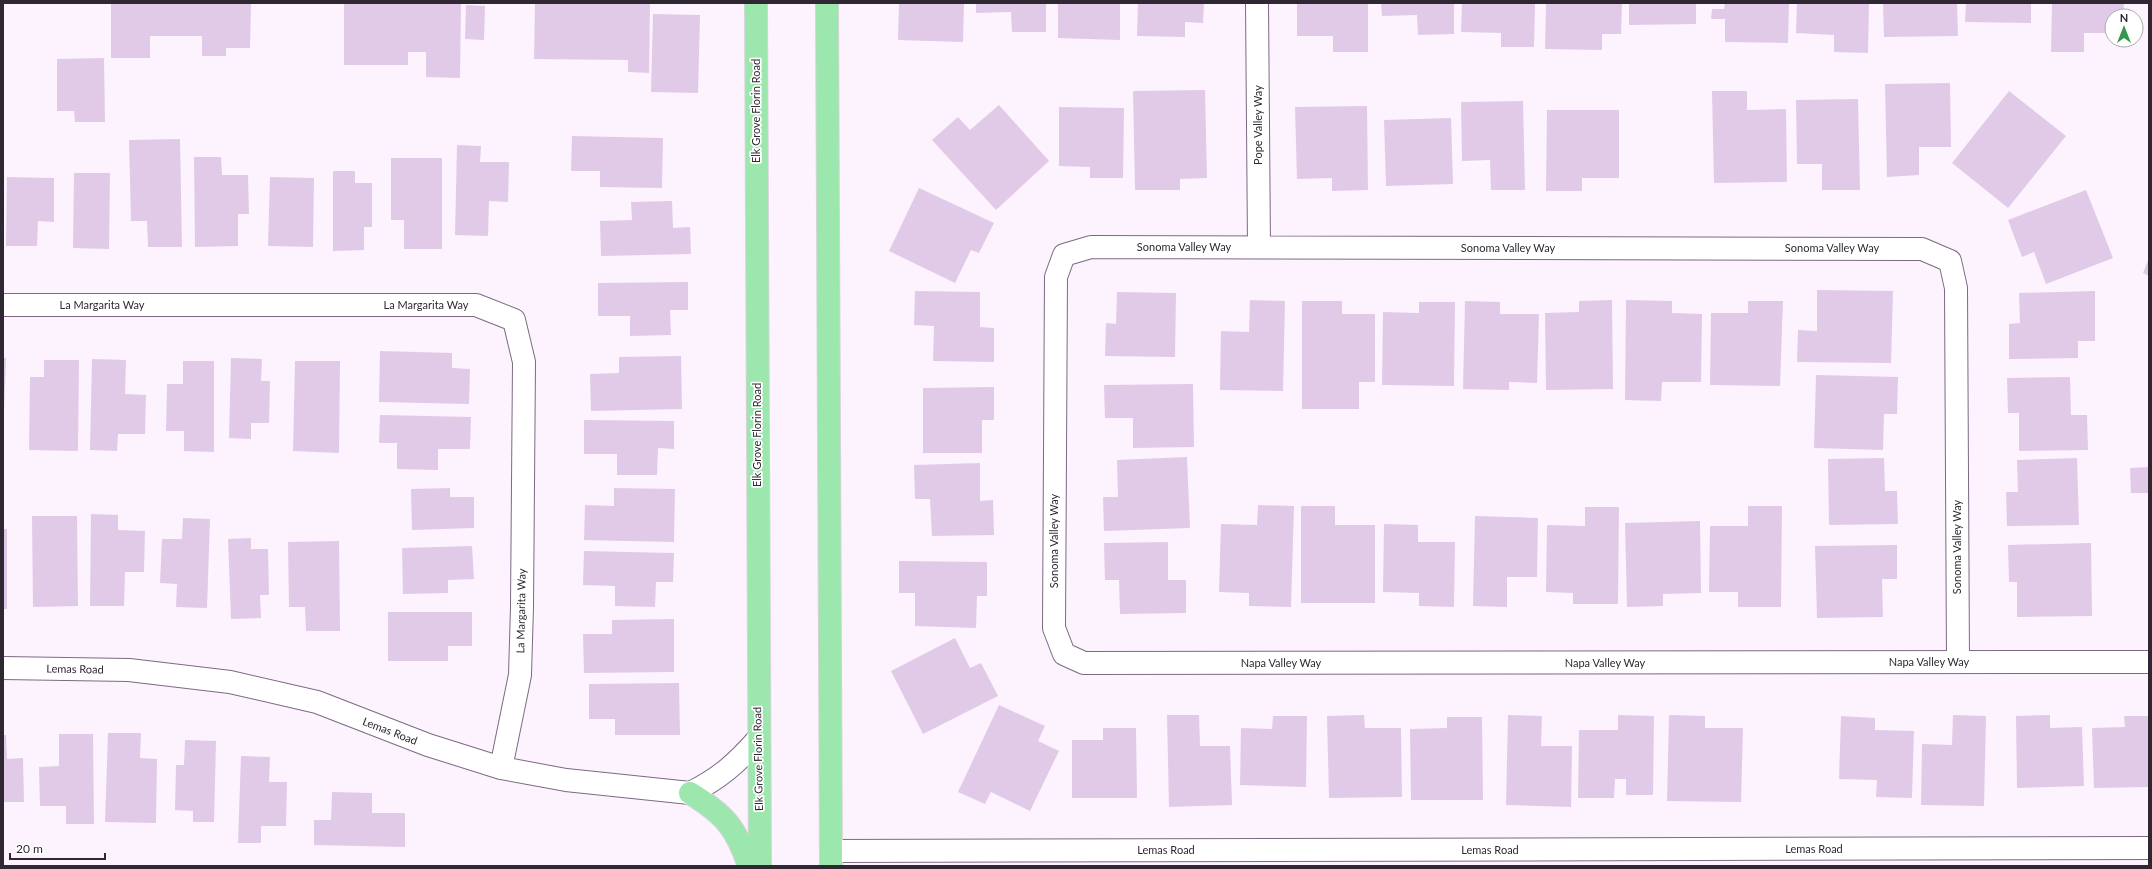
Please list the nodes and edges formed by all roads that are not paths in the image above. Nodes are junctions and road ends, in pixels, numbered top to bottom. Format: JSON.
{"nodes":[{"id":1,"x":755,"y":3,"type":"edge"},
{"id":2,"x":1257,"y":3,"type":"edge"},
{"id":3,"x":826,"y":4,"type":"edge"},
{"id":4,"x":1259,"y":248,"type":"junction"},
{"id":5,"x":3,"y":305,"type":"edge"},
{"id":6,"x":1064,"y":654,"type":"joint"},
{"id":7,"x":1958,"y":662,"type":"junction"},
{"id":8,"x":2149,"y":662,"type":"edge"},
{"id":9,"x":3,"y":668,"type":"edge"},
{"id":10,"x":758,"y":738,"type":"junction"},
{"id":11,"x":501,"y":768,"type":"junction"},
{"id":12,"x":690,"y":793,"type":"junction"},
{"id":13,"x":2149,"y":848,"type":"edge"},
{"id":14,"x":831,"y":859,"type":"edge"},
{"id":15,"x":749,"y":866,"type":"edge"},
{"id":16,"x":760,"y":866,"type":"edge"}],
"edges":[{"from":1,"to":10,"type":"main road","name":"Elk Grove Florin Road"},
{"from":2,"to":4,"type":"street","name":"Pope Valley Way"},
{"from":3,"to":14,"type":"main road"},
{"from":4,"to":6,"type":"street","name":"Sonoma Valley Way"},
{"from":4,"to":7,"type":"street","name":"Sonoma Valley Way"},
{"from":5,"to":11,"type":"street","name":"La Margarita Way"},
{"from":6,"to":7,"type":"street","name":"Napa Valley Way"},
{"from":7,"to":8,"type":"street","name":"Napa Valley Way"},
{"from":9,"to":11,"type":"street","name":"Lemas Road"},
{"from":10,"to":12,"type":"street"},
{"from":10,"to":16,"type":"main road","name":"Elk Grove Florin Road"},
{"from":11,"to":12,"type":"street","name":"Lemas Road"},
{"from":12,"to":15,"type":"main road"},
{"from":13,"to":14,"type":"street","name":"Lemas Road"}]}
